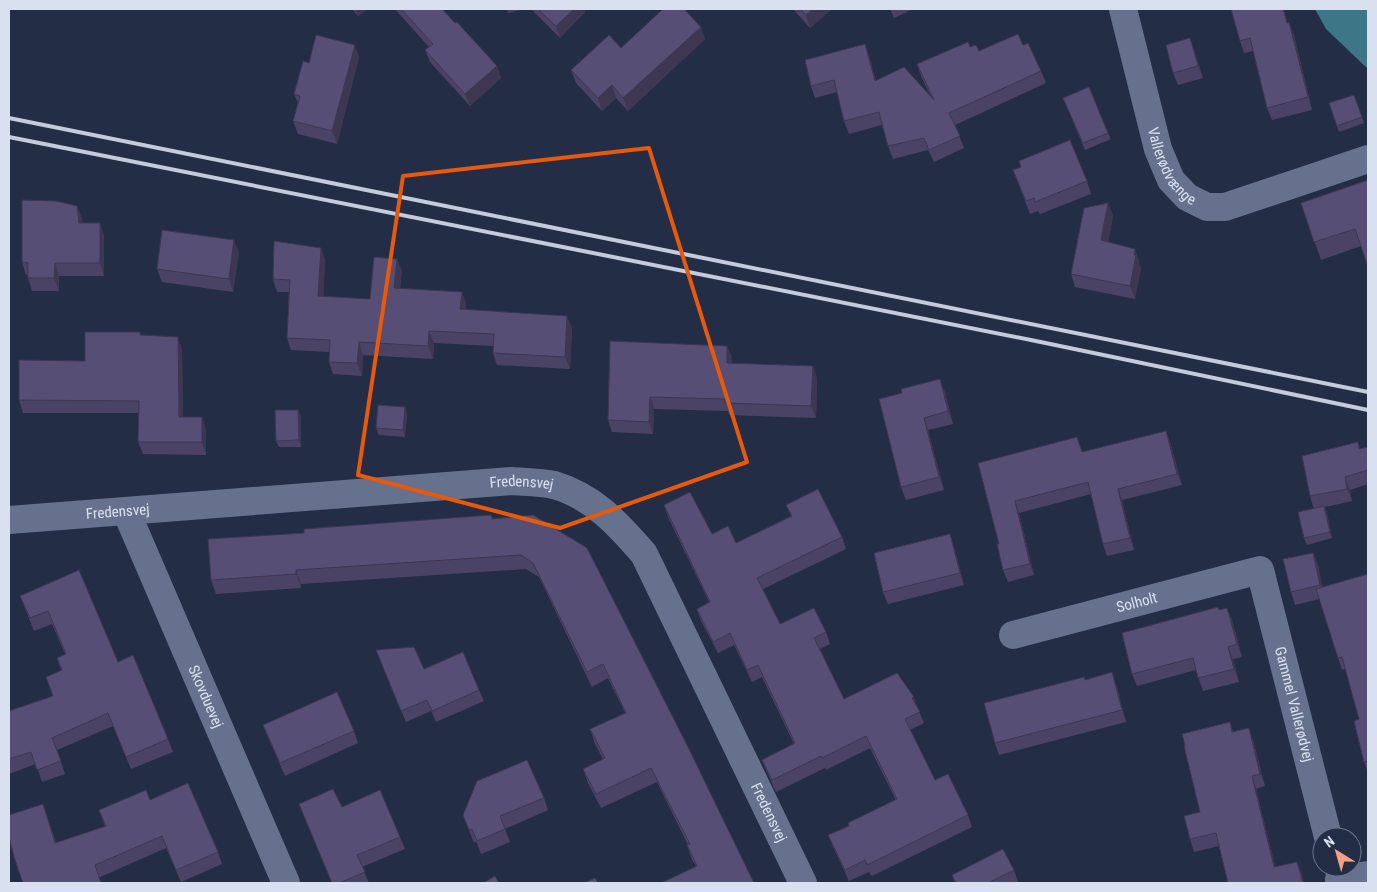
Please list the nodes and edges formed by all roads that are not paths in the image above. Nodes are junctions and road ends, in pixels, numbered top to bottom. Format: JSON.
{"nodes":[{"id":1,"x":1123,"y":9,"type":"edge"},
{"id":2,"x":1368,"y":159,"type":"edge"},
{"id":3,"x":126,"y":511,"type":"junction"},
{"id":4,"x":9,"y":520,"type":"edge"},
{"id":5,"x":1260,"y":570,"type":"joint"},
{"id":6,"x":1013,"y":635,"type":"dead end"},
{"id":7,"x":1325,"y":827,"type":"edge"},
{"id":8,"x":286,"y":883,"type":"edge"},
{"id":9,"x":802,"y":883,"type":"edge"}],
"edges":[{"from":1,"to":2,"type":"street","name":"Vallerødvænge"},
{"from":3,"to":4,"type":"street","name":"Fredensvej"},
{"from":3,"to":8,"type":"street","name":"Skovduevej"},
{"from":3,"to":9,"type":"street","name":"Fredensvej"},
{"from":5,"to":6,"type":"street","name":"Solholt"},
{"from":5,"to":7,"type":"street","name":"Gammel Vallerødvej"}]}
